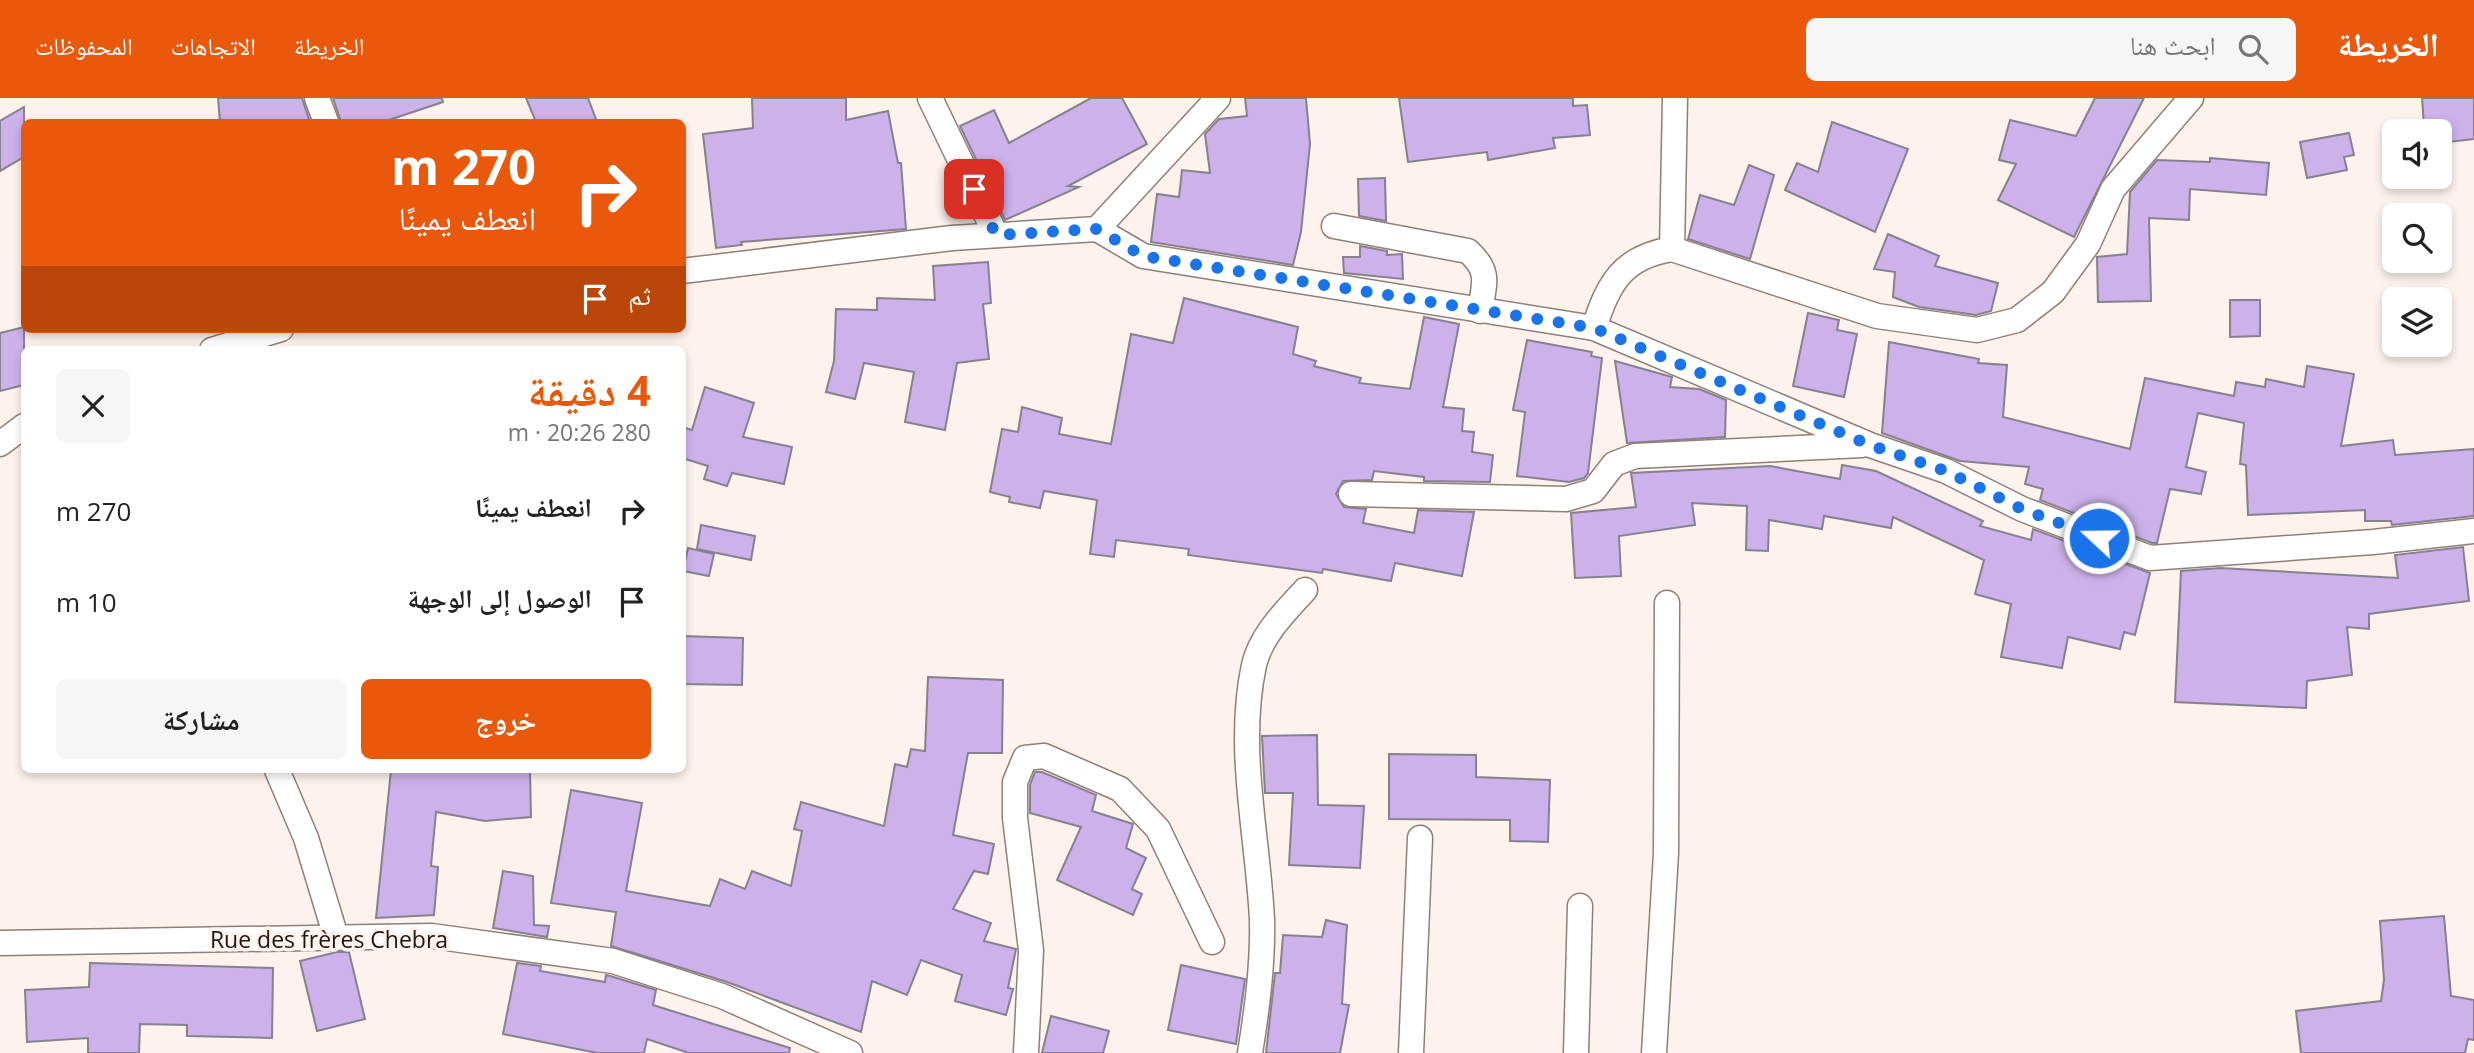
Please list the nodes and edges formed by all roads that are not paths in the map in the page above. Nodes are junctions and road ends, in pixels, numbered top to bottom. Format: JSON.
{"nodes":[{"id":1,"x":317,"y":98,"type":"edge"},
{"id":2,"x":930,"y":98,"type":"edge"},
{"id":3,"x":1219,"y":98,"type":"edge"},
{"id":4,"x":1675,"y":98,"type":"edge"},
{"id":5,"x":2191,"y":98,"type":"edge"},
{"id":6,"x":325,"y":119,"type":"edge"},
{"id":7,"x":1334,"y":226,"type":"dead end"},
{"id":8,"x":1097,"y":229,"type":"junction"},
{"id":9,"x":996,"y":235,"type":"junction"},
{"id":10,"x":1672,"y":249,"type":"junction"},
{"id":11,"x":686,"y":271,"type":"edge"},
{"id":12,"x":1480,"y":311,"type":"junction"},
{"id":13,"x":1594,"y":328,"type":"junction"},
{"id":14,"x":268,"y":333,"type":"edge"},
{"id":15,"x":225,"y":346,"type":"edge"},
{"id":16,"x":21,"y":428,"type":"edge"},
{"id":17,"x":0,"y":444,"type":"edge"},
{"id":18,"x":1870,"y":445,"type":"junction"},
{"id":19,"x":1351,"y":494,"type":"dead end"},
{"id":20,"x":2474,"y":531,"type":"edge"},
{"id":21,"x":1305,"y":590,"type":"dead end"},
{"id":22,"x":1667,"y":603,"type":"dead end"},
{"id":23,"x":278,"y":773,"type":"edge"},
{"id":24,"x":1420,"y":838,"type":"dead end"},
{"id":25,"x":1580,"y":906,"type":"dead end"},
{"id":26,"x":336,"y":937,"type":"junction"},
{"id":27,"x":1212,"y":942,"type":"dead end"},
{"id":28,"x":0,"y":943,"type":"edge"},
{"id":29,"x":850,"y":1053,"type":"edge"},
{"id":30,"x":1026,"y":1053,"type":"edge"},
{"id":31,"x":1250,"y":1053,"type":"edge"},
{"id":32,"x":1411,"y":1053,"type":"edge"},
{"id":33,"x":1576,"y":1053,"type":"edge"},
{"id":34,"x":1654,"y":1053,"type":"edge"}],
"edges":[{"from":1,"to":6,"type":"street"},
{"from":2,"to":9,"type":"street"},
{"from":3,"to":8,"type":"street"},
{"from":4,"to":10,"type":"street"},
{"from":5,"to":10,"type":"street"},
{"from":7,"to":12,"type":"street"},
{"from":8,"to":9,"type":"street"},
{"from":8,"to":12,"type":"street"},
{"from":9,"to":11,"type":"street"},
{"from":10,"to":13,"type":"street"},
{"from":12,"to":13,"type":"street"},
{"from":13,"to":18,"type":"street"},
{"from":14,"to":15,"type":"street"},
{"from":16,"to":17,"type":"street"},
{"from":18,"to":19,"type":"street"},
{"from":18,"to":20,"type":"street"},
{"from":21,"to":31,"type":"street"},
{"from":22,"to":34,"type":"street"},
{"from":23,"to":26,"type":"street"},
{"from":24,"to":32,"type":"street"},
{"from":25,"to":33,"type":"street"},
{"from":26,"to":28,"type":"street","name":"Rue des frères Chebra"},
{"from":26,"to":29,"type":"street","name":"Rue des frères Chebra"},
{"from":27,"to":30,"type":"street"}]}
